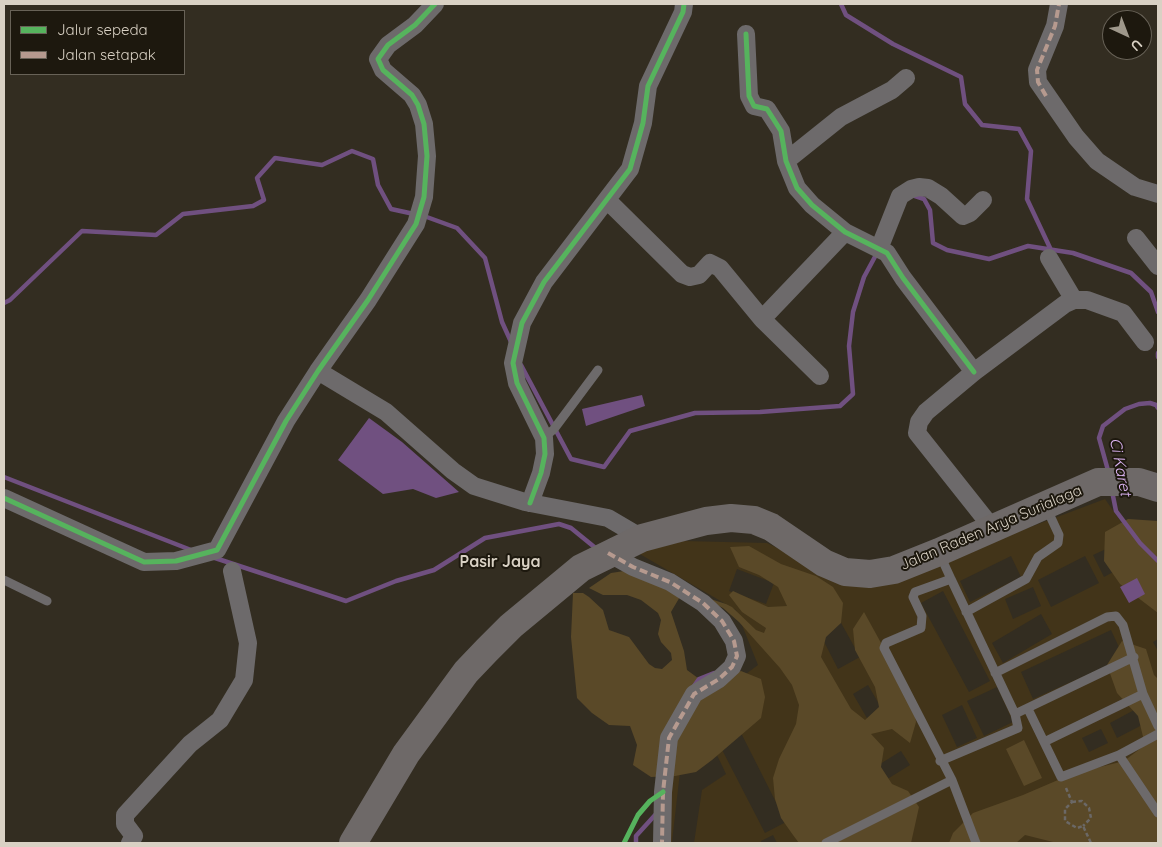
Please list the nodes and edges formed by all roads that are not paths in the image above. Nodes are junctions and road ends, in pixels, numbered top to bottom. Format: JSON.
{"nodes":[{"id":1,"x":435,"y":4,"type":"edge"},
{"id":2,"x":684,"y":4,"type":"edge"},
{"id":3,"x":1059,"y":4,"type":"edge"},
{"id":4,"x":746,"y":34,"type":"dead end"},
{"id":5,"x":906,"y":78,"type":"dead end"},
{"id":6,"x":786,"y":161,"type":"junction"},
{"id":7,"x":1158,"y":194,"type":"edge"},
{"id":8,"x":607,"y":200,"type":"junction"},
{"id":9,"x":982,"y":200,"type":"dead end"},
{"id":10,"x":845,"y":232,"type":"junction"},
{"id":11,"x":1136,"y":238,"type":"dead end"},
{"id":12,"x":887,"y":256,"type":"junction"},
{"id":13,"x":1049,"y":258,"type":"dead end"},
{"id":14,"x":1158,"y":266,"type":"edge"},
{"id":15,"x":1074,"y":300,"type":"junction"},
{"id":16,"x":762,"y":319,"type":"junction"},
{"id":17,"x":1145,"y":342,"type":"dead end"},
{"id":18,"x":598,"y":370,"type":"dead end"},
{"id":19,"x":318,"y":371,"type":"junction"},
{"id":20,"x":974,"y":372,"type":"junction"},
{"id":21,"x":820,"y":376,"type":"dead end"},
{"id":22,"x":549,"y":434,"type":"junction"},
{"id":23,"x":1158,"y":488,"type":"edge"},
{"id":24,"x":4,"y":498,"type":"edge"},
{"id":25,"x":530,"y":503,"type":"junction"},
{"id":26,"x":1046,"y":506,"type":"junction"},
{"id":27,"x":994,"y":530,"type":"junction"},
{"id":28,"x":642,"y":538,"type":"junction"},
{"id":29,"x":939,"y":552,"type":"junction"},
{"id":30,"x":594,"y":561,"type":"junction"},
{"id":31,"x":232,"y":571,"type":"dead end"},
{"id":32,"x":951,"y":579,"type":"junction"},
{"id":33,"x":4,"y":580,"type":"edge"},
{"id":34,"x":47,"y":601,"type":"dead end"},
{"id":35,"x":966,"y":612,"type":"junction"},
{"id":36,"x":1134,"y":657,"type":"junction"},
{"id":37,"x":995,"y":673,"type":"junction"},
{"id":38,"x":1143,"y":694,"type":"junction"},
{"id":39,"x":1028,"y":709,"type":"junction"},
{"id":40,"x":1015,"y":714,"type":"junction"},
{"id":41,"x":1158,"y":726,"type":"edge"},
{"id":42,"x":1158,"y":734,"type":"edge"},
{"id":43,"x":1044,"y":742,"type":"junction"},
{"id":44,"x":1119,"y":755,"type":"junction"},
{"id":45,"x":940,"y":761,"type":"junction"},
{"id":46,"x":952,"y":780,"type":"junction"},
{"id":47,"x":1158,"y":813,"type":"edge"},
{"id":48,"x":130,"y":843,"type":"edge"},
{"id":49,"x":353,"y":843,"type":"edge"},
{"id":50,"x":662,"y":843,"type":"edge"},
{"id":51,"x":826,"y":843,"type":"edge"},
{"id":52,"x":976,"y":843,"type":"edge"}],
"edges":[{"from":1,"to":19,"type":"street"},
{"from":2,"to":8,"type":"street"},
{"from":3,"to":7,"type":"street"},
{"from":4,"to":6,"type":"street"},
{"from":5,"to":6,"type":"street"},
{"from":6,"to":10,"type":"street"},
{"from":8,"to":16,"type":"street"},
{"from":8,"to":22,"type":"street"},
{"from":9,"to":12,"type":"street"},
{"from":10,"to":12,"type":"street"},
{"from":10,"to":16,"type":"street"},
{"from":11,"to":14,"type":"street"},
{"from":12,"to":20,"type":"street"},
{"from":13,"to":15,"type":"street"},
{"from":15,"to":17,"type":"street"},
{"from":15,"to":20,"type":"street"},
{"from":16,"to":21,"type":"street"},
{"from":18,"to":22,"type":"lane"},
{"from":19,"to":24,"type":"street"},
{"from":19,"to":25,"type":"street"},
{"from":20,"to":27,"type":"street"},
{"from":22,"to":25,"type":"street"},
{"from":23,"to":26,"type":"main road","name":"Jalan Raden Arya Surialaga"},
{"from":25,"to":28,"type":"street"},
{"from":26,"to":27,"type":"main road","name":"Jalan Raden Arya Surialaga"},
{"from":26,"to":35,"type":"lane"},
{"from":27,"to":29,"type":"main road","name":"Jalan Raden Arya Surialaga"},
{"from":28,"to":29,"type":"main road","name":"Jalan Raden Arya Surialaga"},
{"from":28,"to":30,"type":"main road","name":"Jalan Raden Arya Surialaga"},
{"from":29,"to":32,"type":"lane"},
{"from":30,"to":49,"type":"main road","name":"Jalan Raden Arya Surialaga"},
{"from":30,"to":50,"type":"street"},
{"from":31,"to":48,"type":"street"},
{"from":32,"to":35,"type":"lane"},
{"from":32,"to":45,"type":"lane"},
{"from":33,"to":34,"type":"lane"},
{"from":35,"to":37,"type":"lane"},
{"from":36,"to":37,"type":"lane"},
{"from":36,"to":38,"type":"lane"},
{"from":36,"to":39,"type":"lane"},
{"from":37,"to":40,"type":"lane"},
{"from":38,"to":41,"type":"lane"},
{"from":38,"to":43,"type":"lane"},
{"from":39,"to":40,"type":"lane"},
{"from":39,"to":43,"type":"lane"},
{"from":40,"to":45,"type":"lane"},
{"from":42,"to":44,"type":"lane"},
{"from":43,"to":44,"type":"lane"},
{"from":44,"to":47,"type":"lane"},
{"from":45,"to":46,"type":"lane"},
{"from":46,"to":51,"type":"lane"},
{"from":46,"to":52,"type":"lane"}]}
